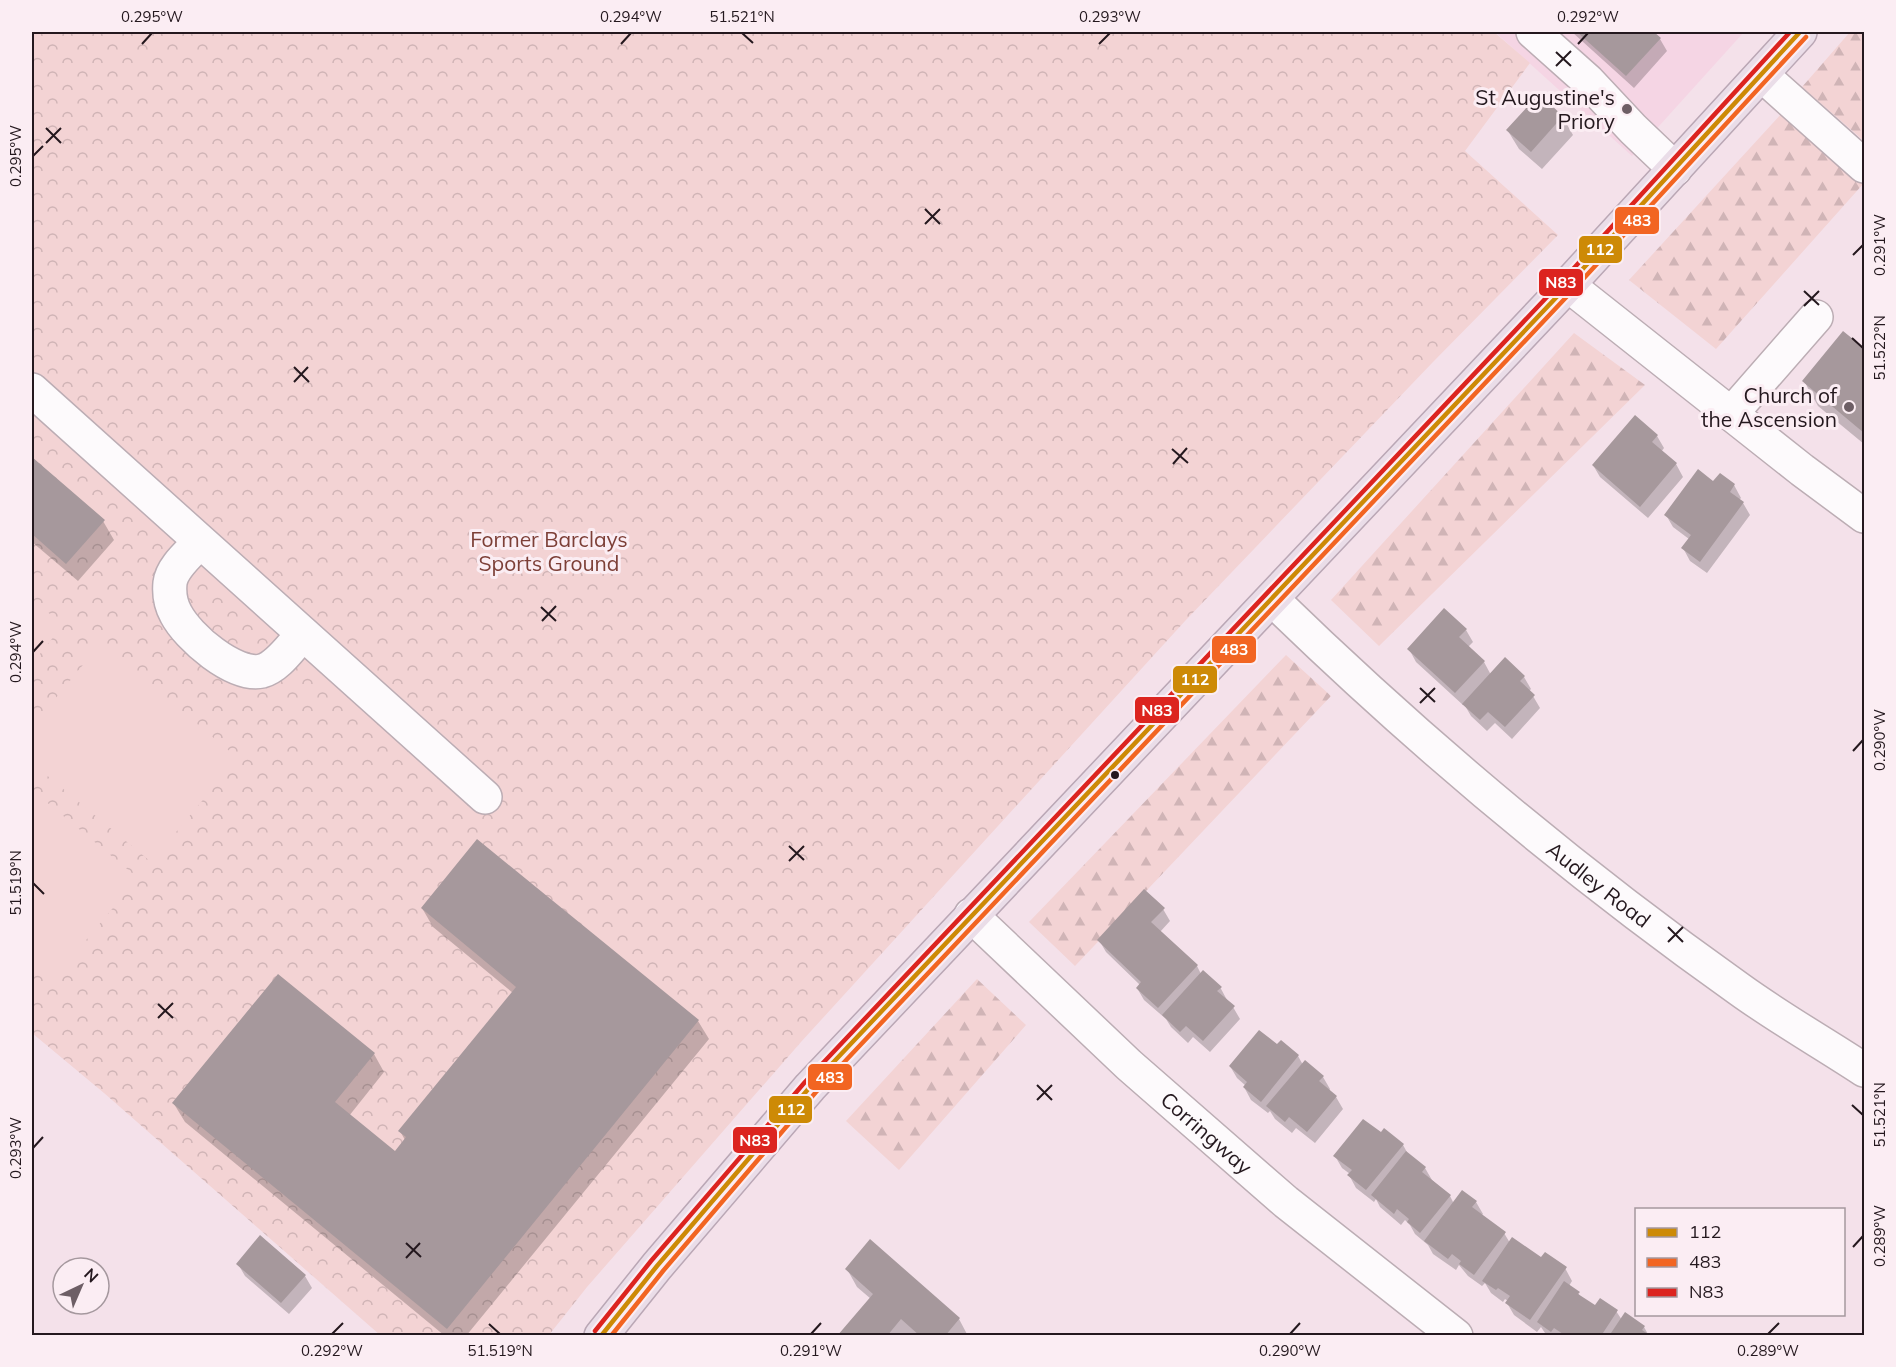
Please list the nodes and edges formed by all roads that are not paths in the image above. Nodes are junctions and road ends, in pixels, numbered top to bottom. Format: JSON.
{"nodes":[{"id":1,"x":1533,"y":32,"type":"edge"},
{"id":2,"x":1800,"y":32,"type":"edge"},
{"id":3,"x":1762,"y":75,"type":"junction"},
{"id":4,"x":1864,"y":166,"type":"edge"},
{"id":5,"x":1675,"y":169,"type":"junction"},
{"id":6,"x":1568,"y":285,"type":"junction"},
{"id":7,"x":1816,"y":317,"type":"dead end"},
{"id":8,"x":32,"y":390,"type":"edge"},
{"id":9,"x":1731,"y":414,"type":"junction"},
{"id":10,"x":1864,"y":516,"type":"edge"},
{"id":11,"x":200,"y":542,"type":"junction"},
{"id":12,"x":1272,"y":599,"type":"junction"},
{"id":13,"x":303,"y":634,"type":"junction"},
{"id":14,"x":485,"y":797,"type":"dead end"},
{"id":15,"x":971,"y":915,"type":"junction"},
{"id":16,"x":1864,"y":1070,"type":"edge"},
{"id":17,"x":601,"y":1335,"type":"edge"},
{"id":18,"x":1456,"y":1335,"type":"edge"}],
"edges":[{"from":1,"to":5,"type":"street"},
{"from":2,"to":3,"type":"highway"},
{"from":3,"to":4,"type":"street"},
{"from":3,"to":5,"type":"highway"},
{"from":5,"to":6,"type":"highway"},
{"from":6,"to":9,"type":"street"},
{"from":6,"to":12,"type":"highway"},
{"from":7,"to":9,"type":"street"},
{"from":8,"to":11,"type":"street"},
{"from":9,"to":10,"type":"street"},
{"from":11,"to":13,"type":"street"},
{"from":11,"to":13,"type":"street"},
{"from":12,"to":15,"type":"highway"},
{"from":12,"to":16,"type":"street","name":"Audley Road"},
{"from":13,"to":14,"type":"street"},
{"from":15,"to":17,"type":"highway"},
{"from":15,"to":18,"type":"street","name":"Corringway"}]}
